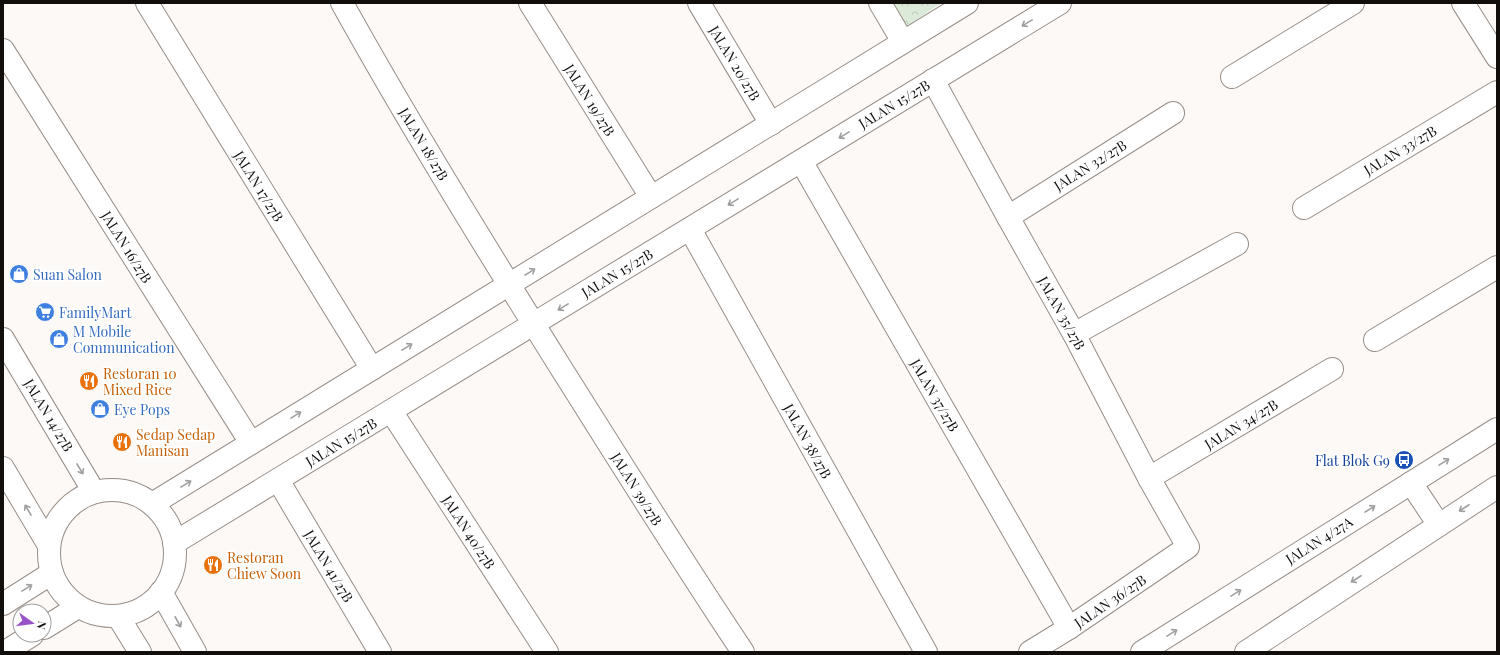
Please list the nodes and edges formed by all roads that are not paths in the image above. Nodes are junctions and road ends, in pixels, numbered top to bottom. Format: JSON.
{"nodes":[{"id":1,"x":147,"y":3,"type":"edge"},
{"id":2,"x":342,"y":3,"type":"edge"},
{"id":3,"x":530,"y":3,"type":"edge"},
{"id":4,"x":699,"y":3,"type":"edge"},
{"id":5,"x":880,"y":3,"type":"edge"},
{"id":6,"x":967,"y":3,"type":"edge"},
{"id":7,"x":1060,"y":3,"type":"edge"},
{"id":8,"x":1353,"y":3,"type":"edge"},
{"id":9,"x":1464,"y":3,"type":"edge"},
{"id":10,"x":903,"y":42,"type":"junction"},
{"id":11,"x":3,"y":50,"type":"edge"},
{"id":12,"x":1497,"y":58,"type":"edge"},
{"id":13,"x":1232,"y":77,"type":"dead end"},
{"id":14,"x":933,"y":80,"type":"junction"},
{"id":15,"x":1497,"y":92,"type":"edge"},
{"id":16,"x":1173,"y":113,"type":"dead end"},
{"id":17,"x":771,"y":124,"type":"junction"},
{"id":18,"x":801,"y":161,"type":"junction"},
{"id":19,"x":651,"y":197,"type":"junction"},
{"id":20,"x":1304,"y":208,"type":"dead end"},
{"id":21,"x":1008,"y":217,"type":"junction"},
{"id":22,"x":690,"y":229,"type":"junction"},
{"id":23,"x":1237,"y":244,"type":"dead end"},
{"id":24,"x":1497,"y":267,"type":"edge"},
{"id":25,"x":509,"y":285,"type":"junction"},
{"id":26,"x":534,"y":324,"type":"junction"},
{"id":27,"x":1074,"y":334,"type":"junction"},
{"id":28,"x":3,"y":339,"type":"edge"},
{"id":29,"x":1375,"y":340,"type":"dead end"},
{"id":30,"x":372,"y":369,"type":"junction"},
{"id":31,"x":1332,"y":369,"type":"dead end"},
{"id":32,"x":391,"y":411,"type":"junction"},
{"id":33,"x":1497,"y":429,"type":"edge"},
{"id":34,"x":251,"y":443,"type":"junction"},
{"id":35,"x":3,"y":468,"type":"edge"},
{"id":36,"x":1149,"y":478,"type":"junction"},
{"id":37,"x":278,"y":480,"type":"junction"},
{"id":38,"x":1411,"y":483,"type":"junction"},
{"id":39,"x":1497,"y":487,"type":"edge"},
{"id":40,"x":94,"y":492,"type":"junction"},
{"id":41,"x":152,"y":504,"type":"junction"},
{"id":42,"x":1439,"y":525,"type":"junction"},
{"id":43,"x":174,"y":543,"type":"junction"},
{"id":44,"x":48,"y":544,"type":"junction"},
{"id":45,"x":1188,"y":547,"type":"joint"},
{"id":46,"x":52,"y":573,"type":"junction"},
{"id":47,"x":161,"y":592,"type":"junction"},
{"id":48,"x":3,"y":604,"type":"edge"},
{"id":49,"x":78,"y":607,"type":"junction"},
{"id":50,"x":119,"y":618,"type":"junction"},
{"id":51,"x":52,"y":623,"type":"edge"},
{"id":52,"x":1070,"y":628,"type":"junction"},
{"id":53,"x":19,"y":643,"type":"edge"},
{"id":54,"x":4,"y":652,"type":"edge"},
{"id":55,"x":140,"y":652,"type":"edge"},
{"id":56,"x":195,"y":652,"type":"edge"},
{"id":57,"x":380,"y":652,"type":"edge"},
{"id":58,"x":546,"y":652,"type":"edge"},
{"id":59,"x":743,"y":652,"type":"edge"},
{"id":60,"x":926,"y":652,"type":"edge"},
{"id":61,"x":1030,"y":652,"type":"edge"},
{"id":62,"x":1142,"y":652,"type":"edge"},
{"id":63,"x":1246,"y":652,"type":"edge"}],
"edges":[{"from":1,"to":30,"type":"street","name":"JALAN 17/27B"},
{"from":2,"to":25,"type":"street","name":"JALAN 18/27B"},
{"from":3,"to":19,"type":"street","name":"JALAN 19/27B"},
{"from":4,"to":17,"type":"street","name":"JALAN 20/27B"},
{"from":5,"to":10,"type":"street"},
{"from":6,"to":10,"type":"street"},
{"from":7,"to":14,"type":"street","name":"JALAN 15/27B","one_way":true},
{"from":8,"to":13,"type":"street"},
{"from":9,"to":12,"type":"street"},
{"from":10,"to":17,"type":"street"},
{"from":11,"to":34,"type":"street","name":"JALAN 16/27B"},
{"from":14,"to":18,"type":"street","name":"JALAN 15/27B","one_way":true},
{"from":14,"to":21,"type":"street","name":"JALAN 35/27B"},
{"from":15,"to":20,"type":"street","name":"JALAN 33/27B"},
{"from":16,"to":21,"type":"street","name":"JALAN 32/27B"},
{"from":17,"to":19,"type":"street"},
{"from":18,"to":22,"type":"street","name":"JALAN 15/27B","one_way":true},
{"from":18,"to":52,"type":"street","name":"JALAN 37/27B"},
{"from":25,"to":19,"type":"street","one_way":true},
{"from":21,"to":27,"type":"street","name":"JALAN 35/27B"},
{"from":22,"to":26,"type":"street","name":"JALAN 15/27B","one_way":true},
{"from":22,"to":60,"type":"street","name":"JALAN 38/27B"},
{"from":23,"to":27,"type":"street"},
{"from":24,"to":29,"type":"street"},
{"from":25,"to":26,"type":"street","name":"JALAN 18/27B"},
{"from":30,"to":25,"type":"street","one_way":true},
{"from":26,"to":32,"type":"street","name":"JALAN 15/27B"},
{"from":26,"to":59,"type":"street","name":"JALAN 39/27B"},
{"from":27,"to":36,"type":"street","name":"JALAN 35/27B"},
{"from":28,"to":40,"type":"street","name":"JALAN 14/27B","one_way":true},
{"from":34,"to":30,"type":"street","one_way":true},
{"from":31,"to":36,"type":"street","name":"JALAN 34/27B"},
{"from":32,"to":37,"type":"street","name":"JALAN 15/27B"},
{"from":32,"to":58,"type":"street","name":"JALAN 40/27B"},
{"from":38,"to":33,"type":"street","name":"JALAN 4/27A","one_way":true},
{"from":41,"to":34,"type":"street","one_way":true},
{"from":44,"to":35,"type":"street","one_way":true},
{"from":36,"to":45,"type":"street","name":"JALAN 35/27B"},
{"from":37,"to":43,"type":"street","name":"JALAN 15/27B"},
{"from":37,"to":57,"type":"street","name":"JALAN 41/27B"},
{"from":38,"to":42,"type":"street"},
{"from":62,"to":38,"type":"street","name":"JALAN 4/27A","one_way":true},
{"from":39,"to":42,"type":"street","one_way":true},
{"from":40,"to":41,"type":"street"},
{"from":40,"to":44,"type":"street"},
{"from":41,"to":43,"type":"street"},
{"from":42,"to":63,"type":"street","one_way":true},
{"from":43,"to":47,"type":"street"},
{"from":44,"to":46,"type":"street"},
{"from":45,"to":52,"type":"street","name":"JALAN 36/27B"},
{"from":48,"to":46,"type":"street","one_way":true},
{"from":46,"to":49,"type":"street"},
{"from":47,"to":50,"type":"street"},
{"from":47,"to":56,"type":"street","one_way":true},
{"from":49,"to":50,"type":"street"},
{"from":49,"to":51,"type":"street"},
{"from":50,"to":55,"type":"street"},
{"from":52,"to":61,"type":"street","name":"JALAN 36/27B"},
{"from":53,"to":54,"type":"street"}]}
